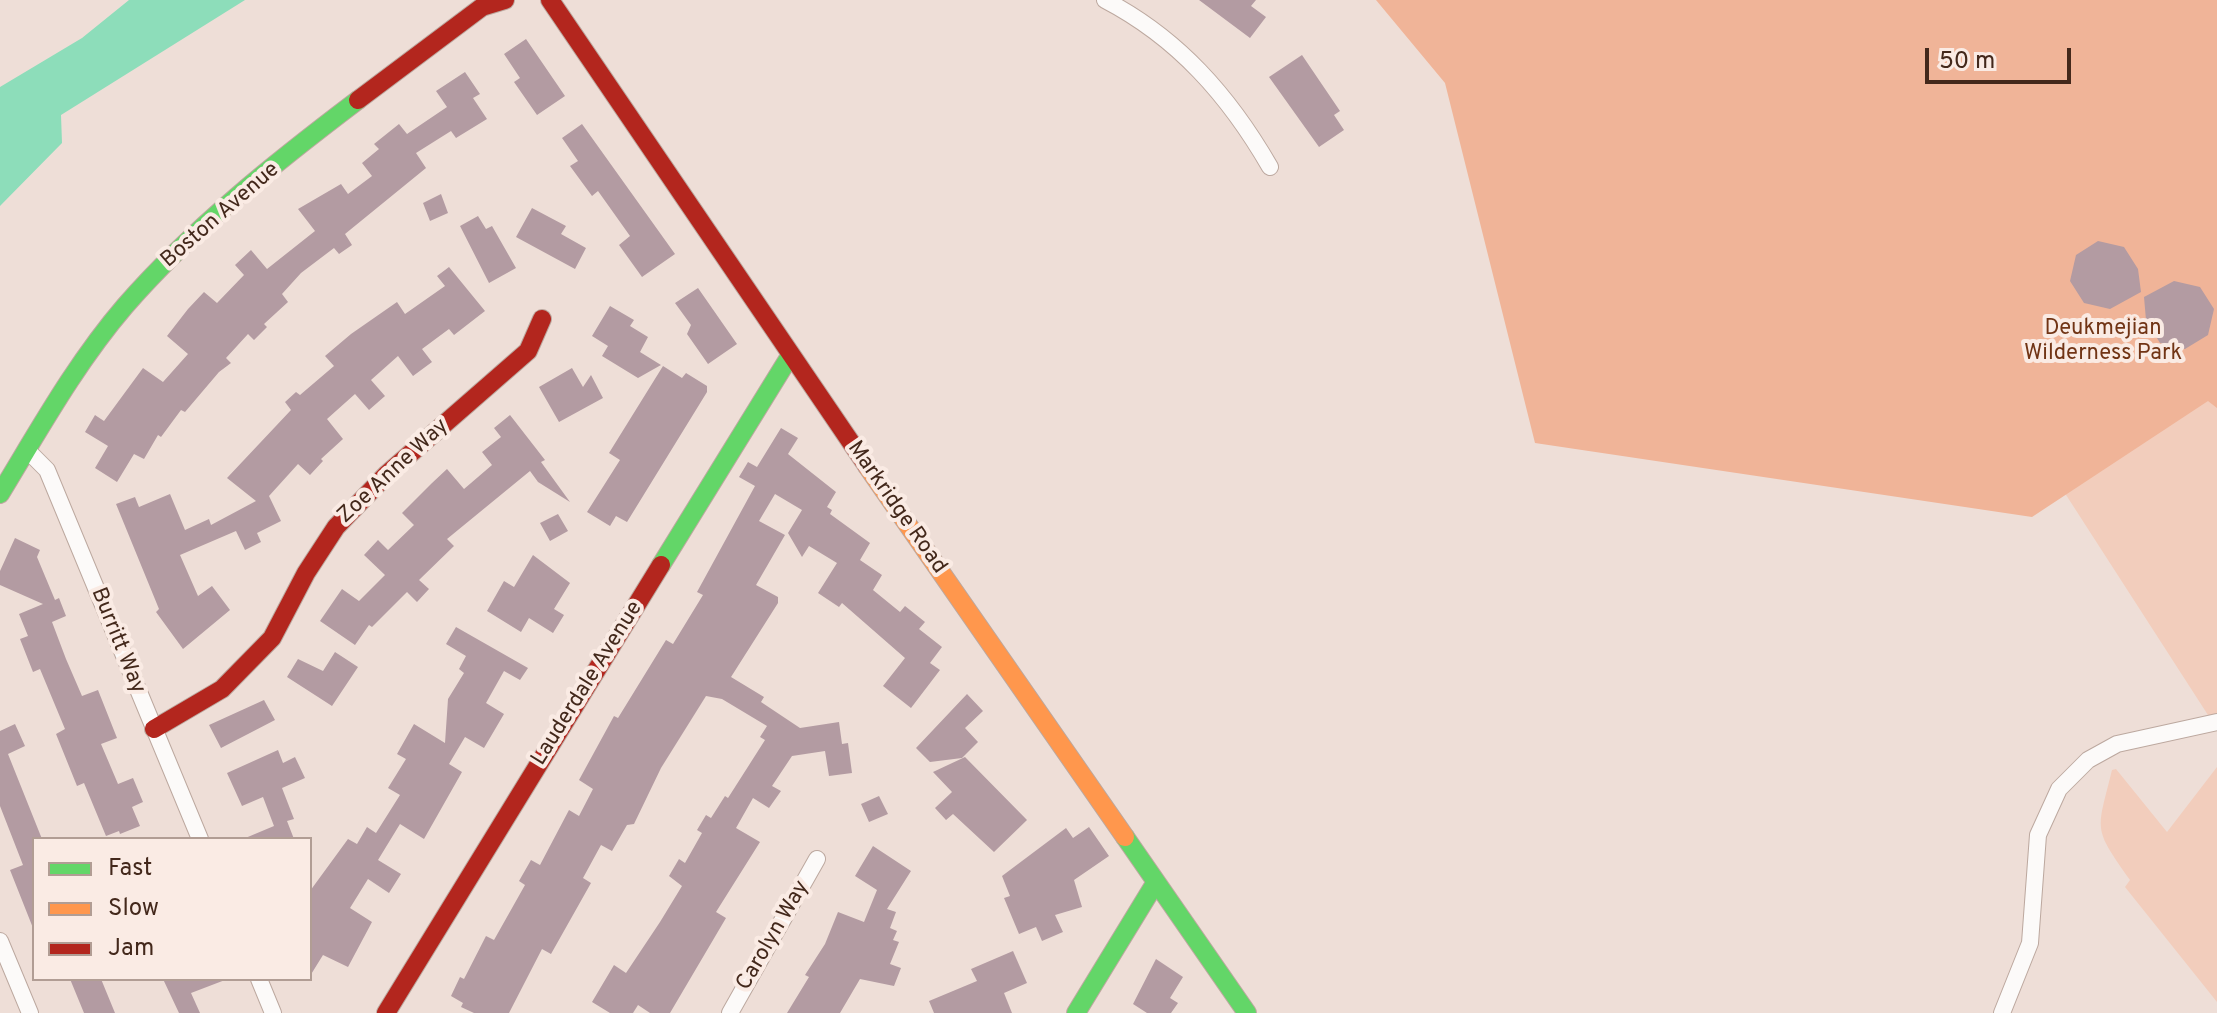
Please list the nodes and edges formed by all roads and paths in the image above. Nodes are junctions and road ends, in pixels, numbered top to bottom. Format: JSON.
{"nodes":[{"id":1,"x":505,"y":0,"type":"edge"},
{"id":2,"x":550,"y":0,"type":"edge"},
{"id":3,"x":1105,"y":0,"type":"edge"},
{"id":4,"x":1270,"y":167,"type":"dead end"},
{"id":5,"x":542,"y":319,"type":"dead end"},
{"id":6,"x":790,"y":356,"type":"junction"},
{"id":7,"x":27,"y":450,"type":"junction"},
{"id":8,"x":0,"y":494,"type":"edge"},
{"id":9,"x":2217,"y":722,"type":"edge"},
{"id":10,"x":154,"y":729,"type":"junction"},
{"id":11,"x":199,"y":837,"type":"edge"},
{"id":12,"x":817,"y":859,"type":"dead end"},
{"id":13,"x":1156,"y":882,"type":"junction"},
{"id":14,"x":0,"y":941,"type":"edge"},
{"id":15,"x":260,"y":981,"type":"edge"},
{"id":16,"x":30,"y":1013,"type":"edge"},
{"id":17,"x":273,"y":1013,"type":"edge"},
{"id":18,"x":386,"y":1013,"type":"edge"},
{"id":19,"x":730,"y":1013,"type":"edge"},
{"id":20,"x":1076,"y":1013,"type":"edge"},
{"id":21,"x":1247,"y":1013,"type":"edge"},
{"id":22,"x":2002,"y":1013,"type":"edge"}],
"edges":[{"from":1,"to":7,"type":"street","name":"Boston Avenue"},
{"from":2,"to":6,"type":"street","name":"Markridge Road"},
{"from":3,"to":4,"type":"street"},
{"from":5,"to":10,"type":"street","name":"Zoe Anne Way"},
{"from":6,"to":13,"type":"street","name":"Markridge Road"},
{"from":6,"to":18,"type":"street","name":"Lauderdale Avenue"},
{"from":7,"to":8,"type":"street","name":"Boston Avenue"},
{"from":7,"to":10,"type":"street","name":"Burritt Way"},
{"from":9,"to":22,"type":"street"},
{"from":10,"to":11,"type":"street","name":"Burritt Way"},
{"from":12,"to":19,"type":"street","name":"Carolyn Way"},
{"from":13,"to":20,"type":"street"},
{"from":13,"to":21,"type":"street","name":"Markridge Road"},
{"from":14,"to":16,"type":"street"},
{"from":15,"to":17,"type":"street"}]}
